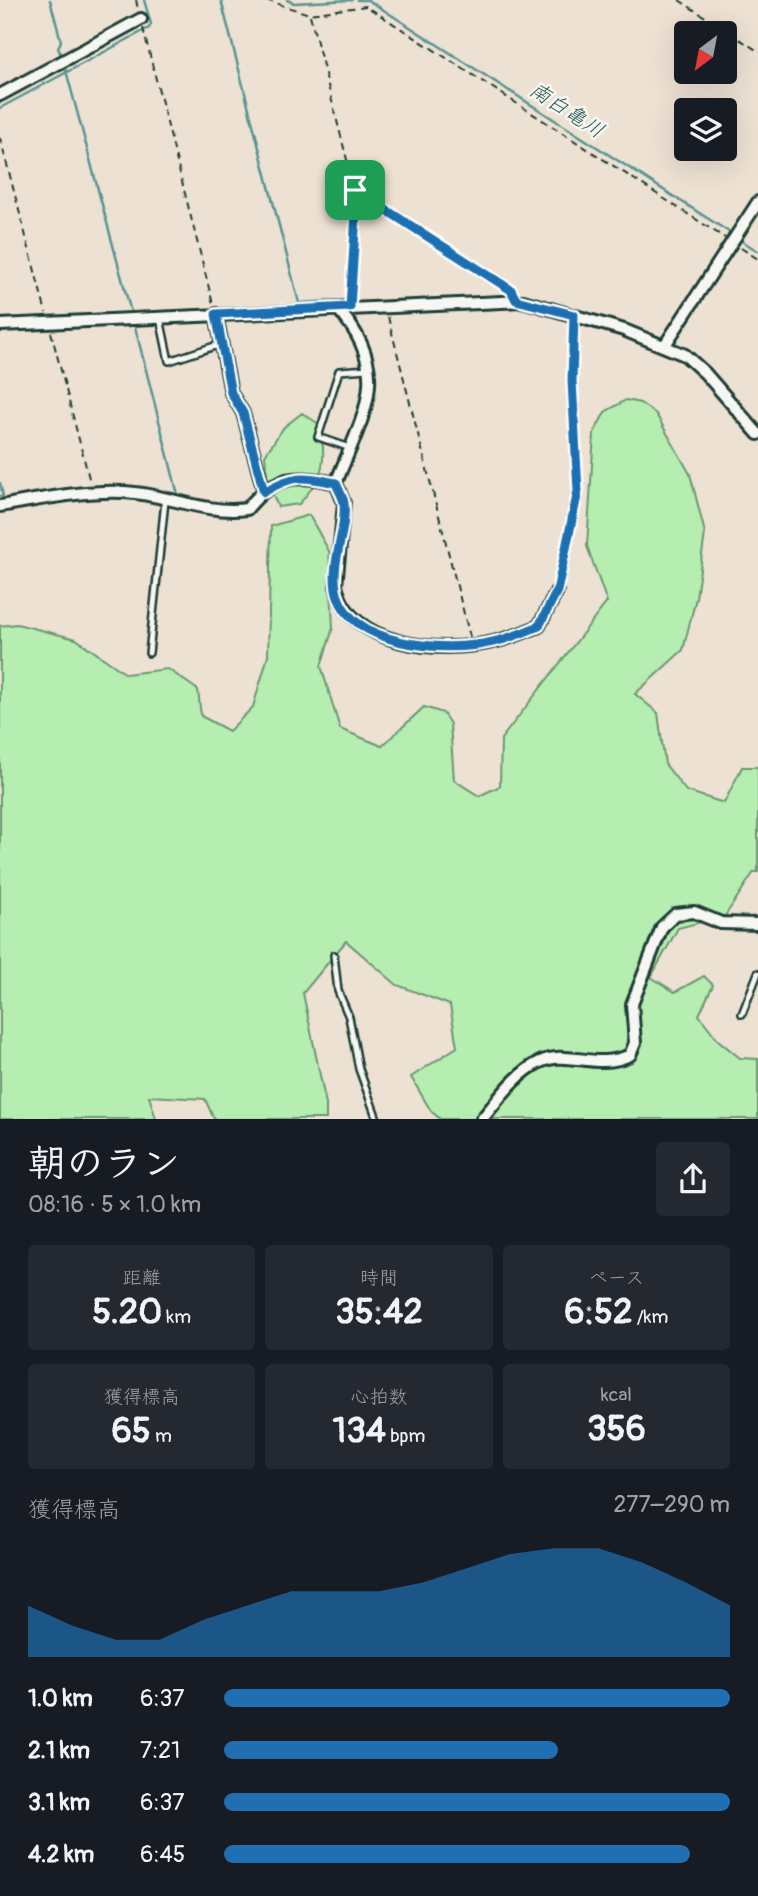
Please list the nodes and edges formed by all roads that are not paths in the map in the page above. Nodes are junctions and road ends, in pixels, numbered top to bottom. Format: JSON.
{"nodes":[{"id":1,"x":141,"y":19,"type":"road end"},
{"id":2,"x":0,"y":96,"type":"edge"},
{"id":3,"x":758,"y":202,"type":"edge"},
{"id":4,"x":337,"y":308,"type":"junction"},
{"id":5,"x":216,"y":314,"type":"junction"},
{"id":6,"x":574,"y":315,"type":"junction"},
{"id":7,"x":160,"y":317,"type":"junction"},
{"id":8,"x":0,"y":325,"type":"edge"},
{"id":9,"x":222,"y":344,"type":"junction"},
{"id":10,"x":665,"y":345,"type":"junction"},
{"id":11,"x":368,"y":369,"type":"junction"},
{"id":12,"x":758,"y":434,"type":"edge"},
{"id":13,"x":350,"y":448,"type":"junction"},
{"id":14,"x":336,"y":483,"type":"junction"},
{"id":15,"x":264,"y":492,"type":"junction"},
{"id":16,"x":165,"y":501,"type":"junction"},
{"id":17,"x":0,"y":506,"type":"edge"},
{"id":18,"x":557,"y":591,"type":"joint"},
{"id":19,"x":149,"y":653,"type":"dead end"},
{"id":20,"x":758,"y":924,"type":"edge"},
{"id":21,"x":334,"y":955,"type":"dead end"},
{"id":22,"x":758,"y":973,"type":"edge"},
{"id":23,"x":742,"y":1014,"type":"dead end"},
{"id":24,"x":377,"y":1119,"type":"edge"},
{"id":25,"x":482,"y":1119,"type":"edge"}],
"edges":[{"from":1,"to":2,"type":"street"},
{"from":3,"to":10,"type":"street"},
{"from":4,"to":5,"type":"street"},
{"from":4,"to":6,"type":"street"},
{"from":4,"to":11,"type":"street"},
{"from":5,"to":7,"type":"street"},
{"from":5,"to":9,"type":"street"},
{"from":6,"to":10,"type":"street"},
{"from":6,"to":18,"type":"lane"},
{"from":7,"to":8,"type":"street"},
{"from":7,"to":9,"type":"lane"},
{"from":9,"to":15,"type":"street"},
{"from":10,"to":12,"type":"street"},
{"from":11,"to":13,"type":"street"},
{"from":11,"to":13,"type":"lane"},
{"from":13,"to":14,"type":"street"},
{"from":14,"to":15,"type":"street"},
{"from":14,"to":18,"type":"street"},
{"from":15,"to":16,"type":"street"},
{"from":16,"to":17,"type":"street"},
{"from":16,"to":19,"type":"lane"},
{"from":20,"to":25,"type":"street"},
{"from":21,"to":24,"type":"lane"},
{"from":22,"to":23,"type":"lane"}]}
